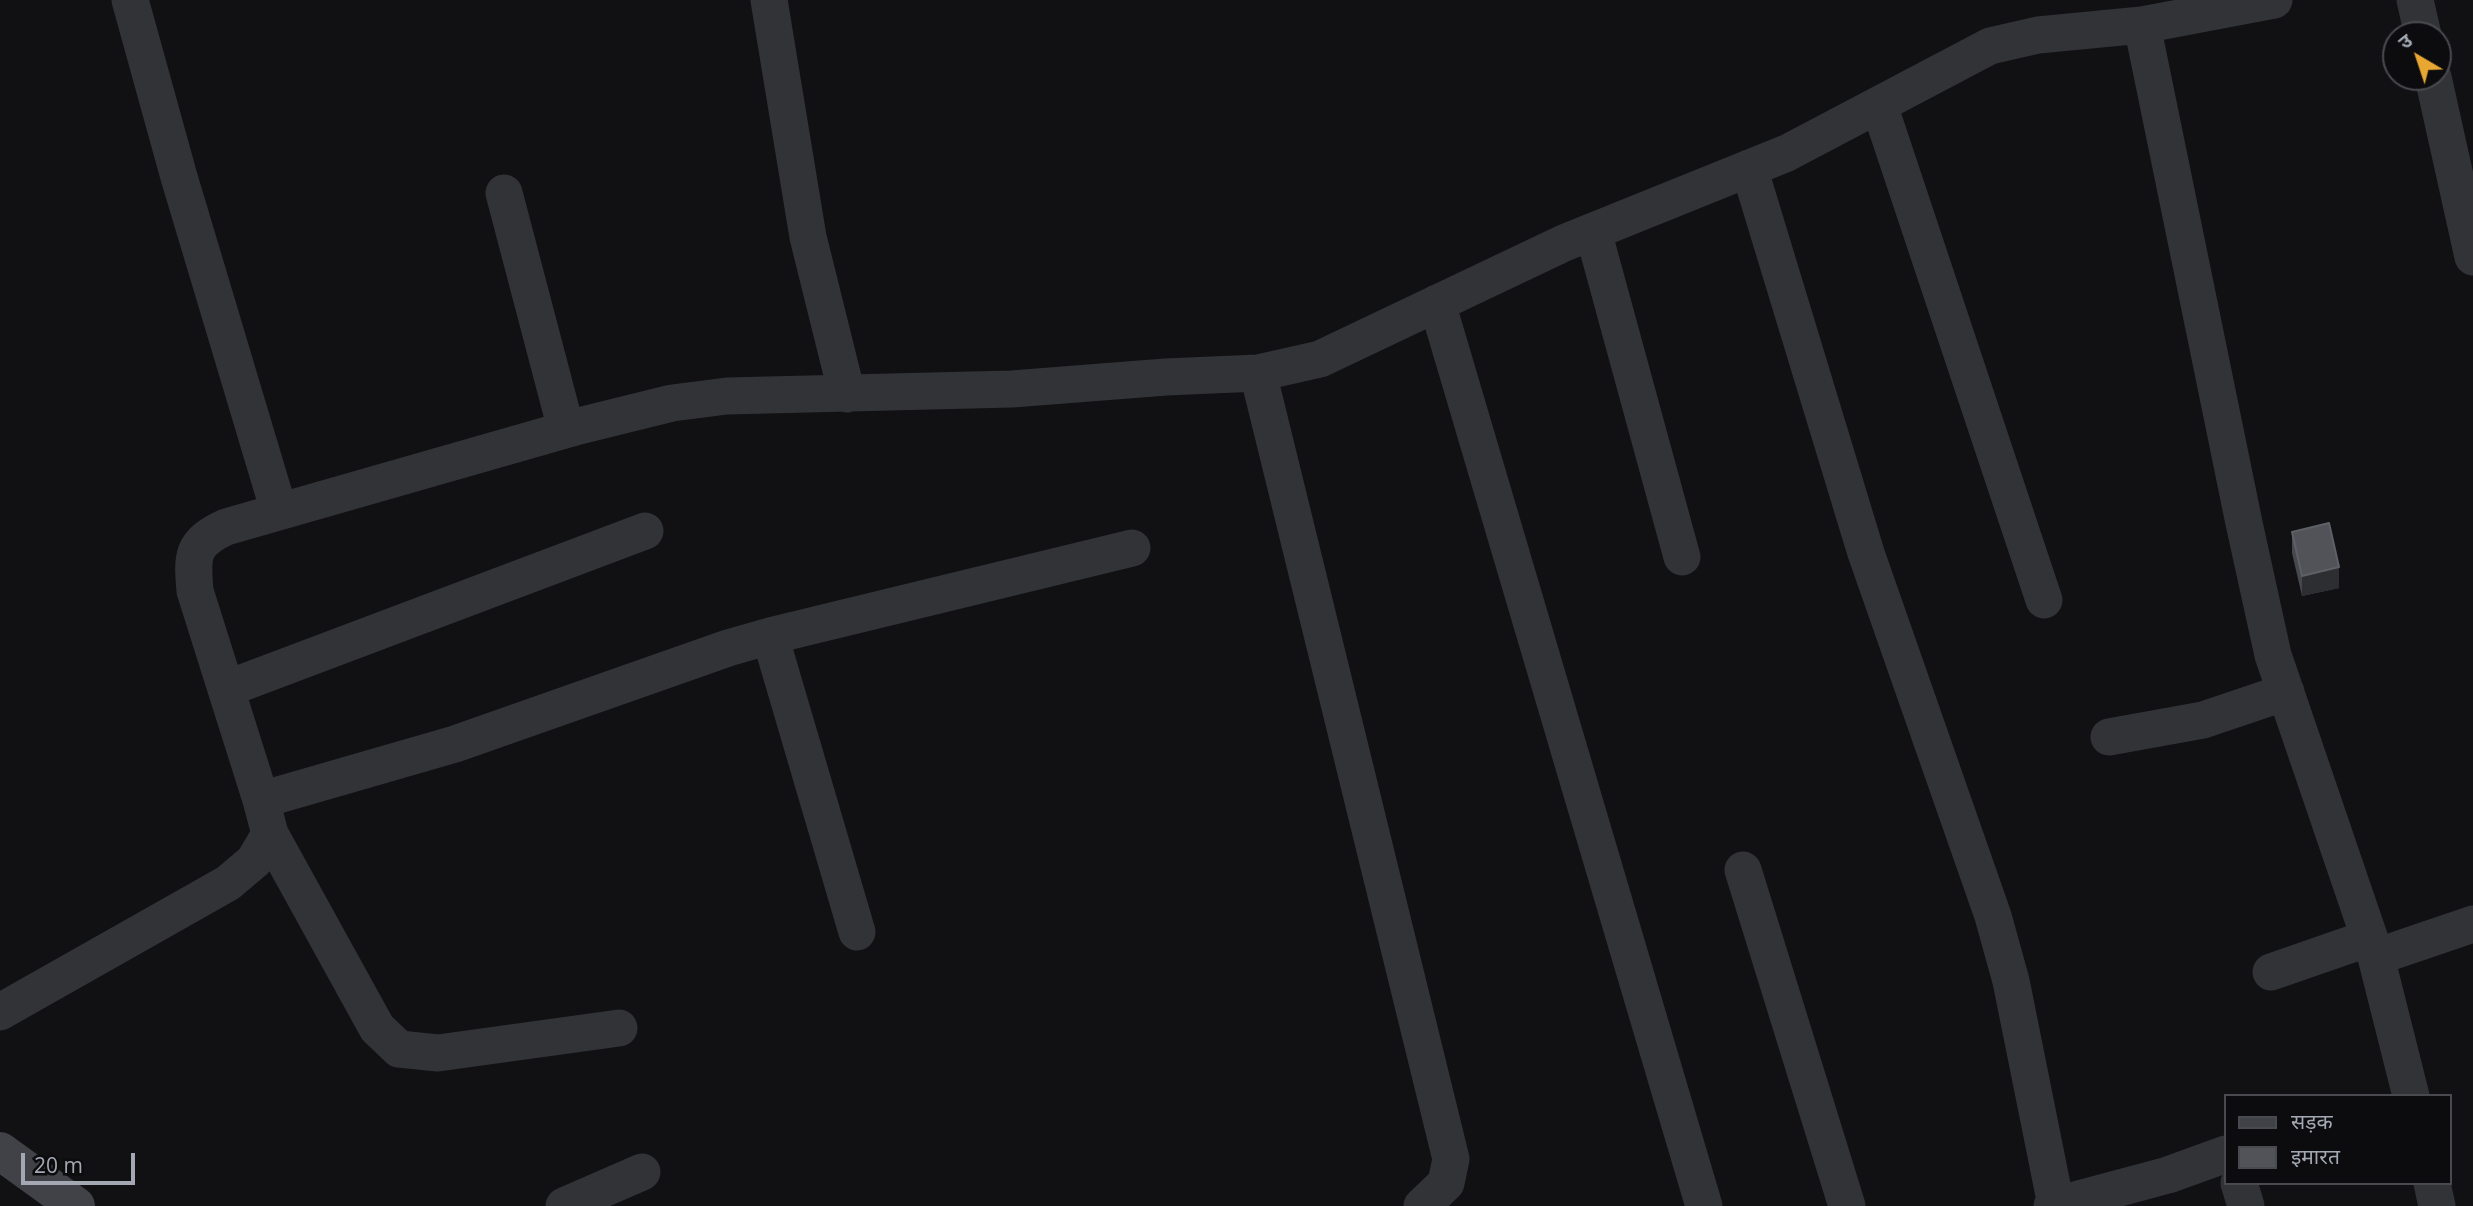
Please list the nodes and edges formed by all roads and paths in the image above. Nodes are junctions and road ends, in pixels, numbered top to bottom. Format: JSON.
{"nodes":[{"id":1,"x":130,"y":0,"type":"edge"},
{"id":2,"x":769,"y":0,"type":"edge"},
{"id":3,"x":2274,"y":0,"type":"edge"},
{"id":4,"x":2415,"y":0,"type":"edge"},
{"id":5,"x":2420,"y":21,"type":"edge"},
{"id":6,"x":2142,"y":25,"type":"junction"},
{"id":7,"x":2435,"y":91,"type":"edge"},
{"id":8,"x":1879,"y":105,"type":"junction"},
{"id":9,"x":1749,"y":168,"type":"junction"},
{"id":10,"x":504,"y":193,"type":"dead end"},
{"id":11,"x":1593,"y":231,"type":"junction"},
{"id":12,"x":2473,"y":257,"type":"edge"},
{"id":13,"x":1437,"y":303,"type":"junction"},
{"id":14,"x":1258,"y":373,"type":"junction"},
{"id":15,"x":847,"y":394,"type":"junction"},
{"id":16,"x":566,"y":429,"type":"junction"},
{"id":17,"x":279,"y":511,"type":"junction"},
{"id":18,"x":645,"y":531,"type":"dead end"},
{"id":19,"x":1132,"y":548,"type":"dead end"},
{"id":20,"x":1682,"y":557,"type":"dead end"},
{"id":21,"x":2044,"y":600,"type":"dead end"},
{"id":22,"x":770,"y":636,"type":"junction"},
{"id":23,"x":226,"y":689,"type":"junction"},
{"id":24,"x":2286,"y":692,"type":"junction"},
{"id":25,"x":2109,"y":737,"type":"dead end"},
{"id":26,"x":265,"y":817,"type":"junction"},
{"id":27,"x":1743,"y":870,"type":"dead end"},
{"id":28,"x":2473,"y":924,"type":"edge"},
{"id":29,"x":857,"y":932,"type":"dead end"},
{"id":30,"x":2372,"y":947,"type":"junction"},
{"id":31,"x":2271,"y":972,"type":"dead end"},
{"id":32,"x":0,"y":1012,"type":"edge"},
{"id":33,"x":619,"y":1028,"type":"dead end"},
{"id":34,"x":2406,"y":1094,"type":"edge"},
{"id":35,"x":0,"y":1151,"type":"edge"},
{"id":36,"x":2224,"y":1155,"type":"edge"},
{"id":37,"x":642,"y":1172,"type":"dead end"},
{"id":38,"x":2240,"y":1185,"type":"edge"},
{"id":39,"x":2433,"y":1185,"type":"edge"},
{"id":40,"x":2073,"y":1204,"type":"edge"},
{"id":41,"x":76,"y":1206,"type":"edge"},
{"id":42,"x":564,"y":1206,"type":"edge"},
{"id":43,"x":1422,"y":1206,"type":"edge"},
{"id":44,"x":1704,"y":1206,"type":"edge"},
{"id":45,"x":1847,"y":1206,"type":"edge"},
{"id":46,"x":2246,"y":1206,"type":"edge"},
{"id":47,"x":2438,"y":1206,"type":"edge"}],
"edges":[{"from":1,"to":17,"type":"street"},
{"from":2,"to":15,"type":"street"},
{"from":3,"to":6,"type":"street"},
{"from":4,"to":5,"type":"street"},
{"from":6,"to":8,"type":"street"},
{"from":6,"to":24,"type":"street"},
{"from":7,"to":12,"type":"street"},
{"from":8,"to":9,"type":"street"},
{"from":8,"to":21,"type":"street"},
{"from":9,"to":11,"type":"street"},
{"from":9,"to":40,"type":"street"},
{"from":10,"to":16,"type":"street"},
{"from":11,"to":13,"type":"street"},
{"from":11,"to":20,"type":"street"},
{"from":13,"to":14,"type":"street"},
{"from":13,"to":44,"type":"street"},
{"from":14,"to":15,"type":"street"},
{"from":14,"to":43,"type":"street"},
{"from":15,"to":16,"type":"street"},
{"from":16,"to":17,"type":"street"},
{"from":17,"to":23,"type":"street"},
{"from":18,"to":23,"type":"street"},
{"from":19,"to":22,"type":"street"},
{"from":22,"to":26,"type":"street"},
{"from":22,"to":29,"type":"street"},
{"from":23,"to":26,"type":"street"},
{"from":24,"to":25,"type":"street"},
{"from":24,"to":30,"type":"street"},
{"from":26,"to":32,"type":"street"},
{"from":26,"to":33,"type":"street"},
{"from":27,"to":45,"type":"street"},
{"from":28,"to":30,"type":"street"},
{"from":30,"to":31,"type":"street"},
{"from":30,"to":34,"type":"street"},
{"from":35,"to":41,"type":"street"},
{"from":36,"to":40,"type":"street"},
{"from":37,"to":42,"type":"street"},
{"from":38,"to":46,"type":"street"},
{"from":39,"to":47,"type":"street"}]}
